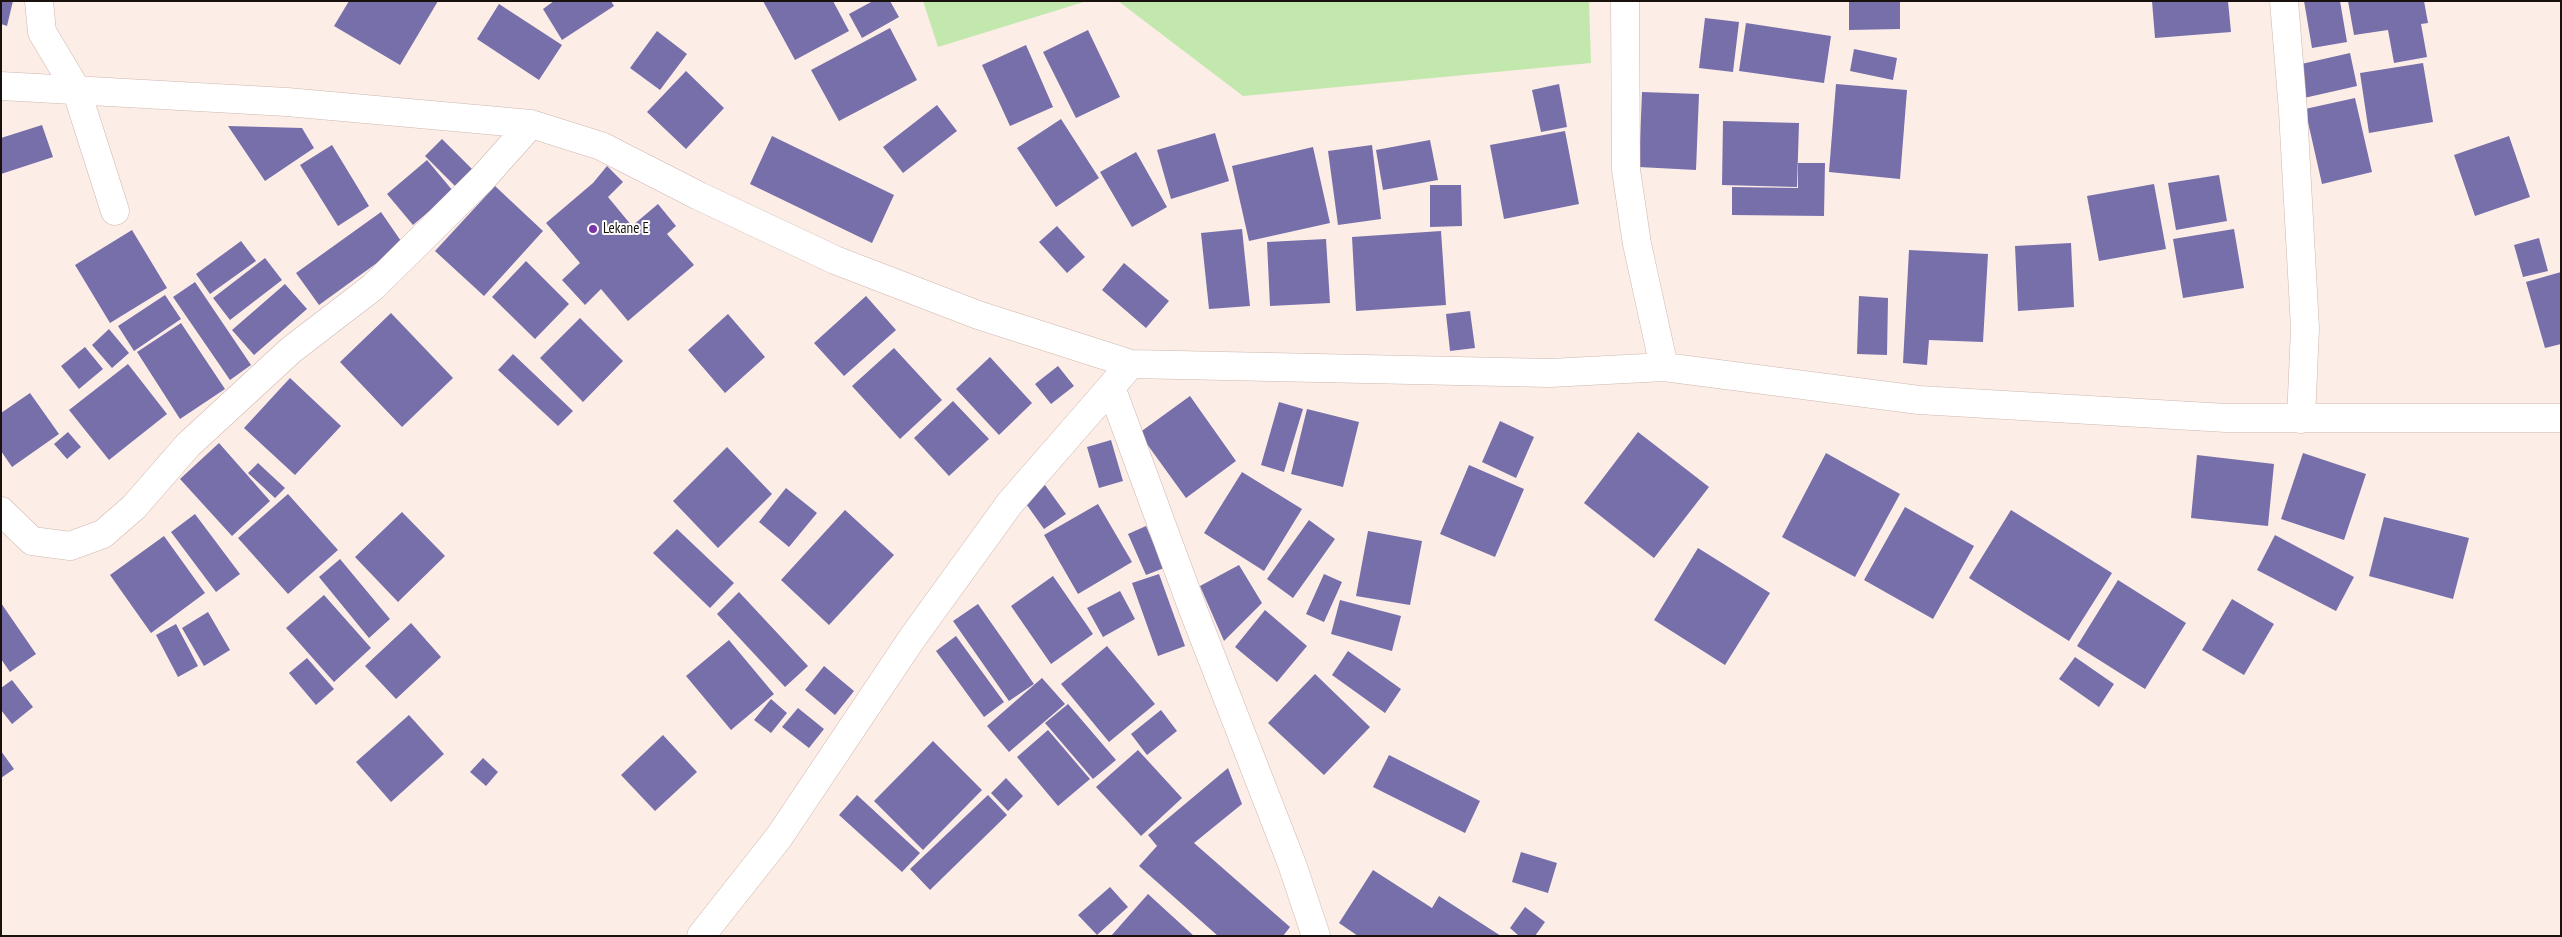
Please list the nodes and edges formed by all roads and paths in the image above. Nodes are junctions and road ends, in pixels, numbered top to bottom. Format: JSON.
{"nodes":[{"id":1,"x":39,"y":1,"type":"edge"},
{"id":2,"x":1625,"y":1,"type":"edge"},
{"id":3,"x":2284,"y":1,"type":"edge"},
{"id":4,"x":1,"y":86,"type":"edge"},
{"id":5,"x":76,"y":88,"type":"junction"},
{"id":6,"x":531,"y":124,"type":"junction"},
{"id":7,"x":115,"y":211,"type":"dead end"},
{"id":8,"x":1131,"y":364,"type":"junction"},
{"id":9,"x":1664,"y":367,"type":"junction"},
{"id":10,"x":1110,"y":387,"type":"junction"},
{"id":11,"x":2301,"y":418,"type":"junction"},
{"id":12,"x":2561,"y":418,"type":"edge"},
{"id":13,"x":1,"y":511,"type":"edge"},
{"id":14,"x":701,"y":936,"type":"edge"},
{"id":15,"x":1316,"y":936,"type":"edge"}],
"edges":[{"from":1,"to":5,"type":"street"},
{"from":2,"to":9,"type":"street"},
{"from":3,"to":11,"type":"street"},
{"from":4,"to":5,"type":"street"},
{"from":5,"to":6,"type":"street"},
{"from":5,"to":7,"type":"street"},
{"from":6,"to":8,"type":"street"},
{"from":6,"to":13,"type":"street"},
{"from":8,"to":9,"type":"street"},
{"from":8,"to":10,"type":"street"},
{"from":9,"to":11,"type":"street"},
{"from":10,"to":14,"type":"street"},
{"from":10,"to":15,"type":"street"},
{"from":11,"to":12,"type":"street"}]}
